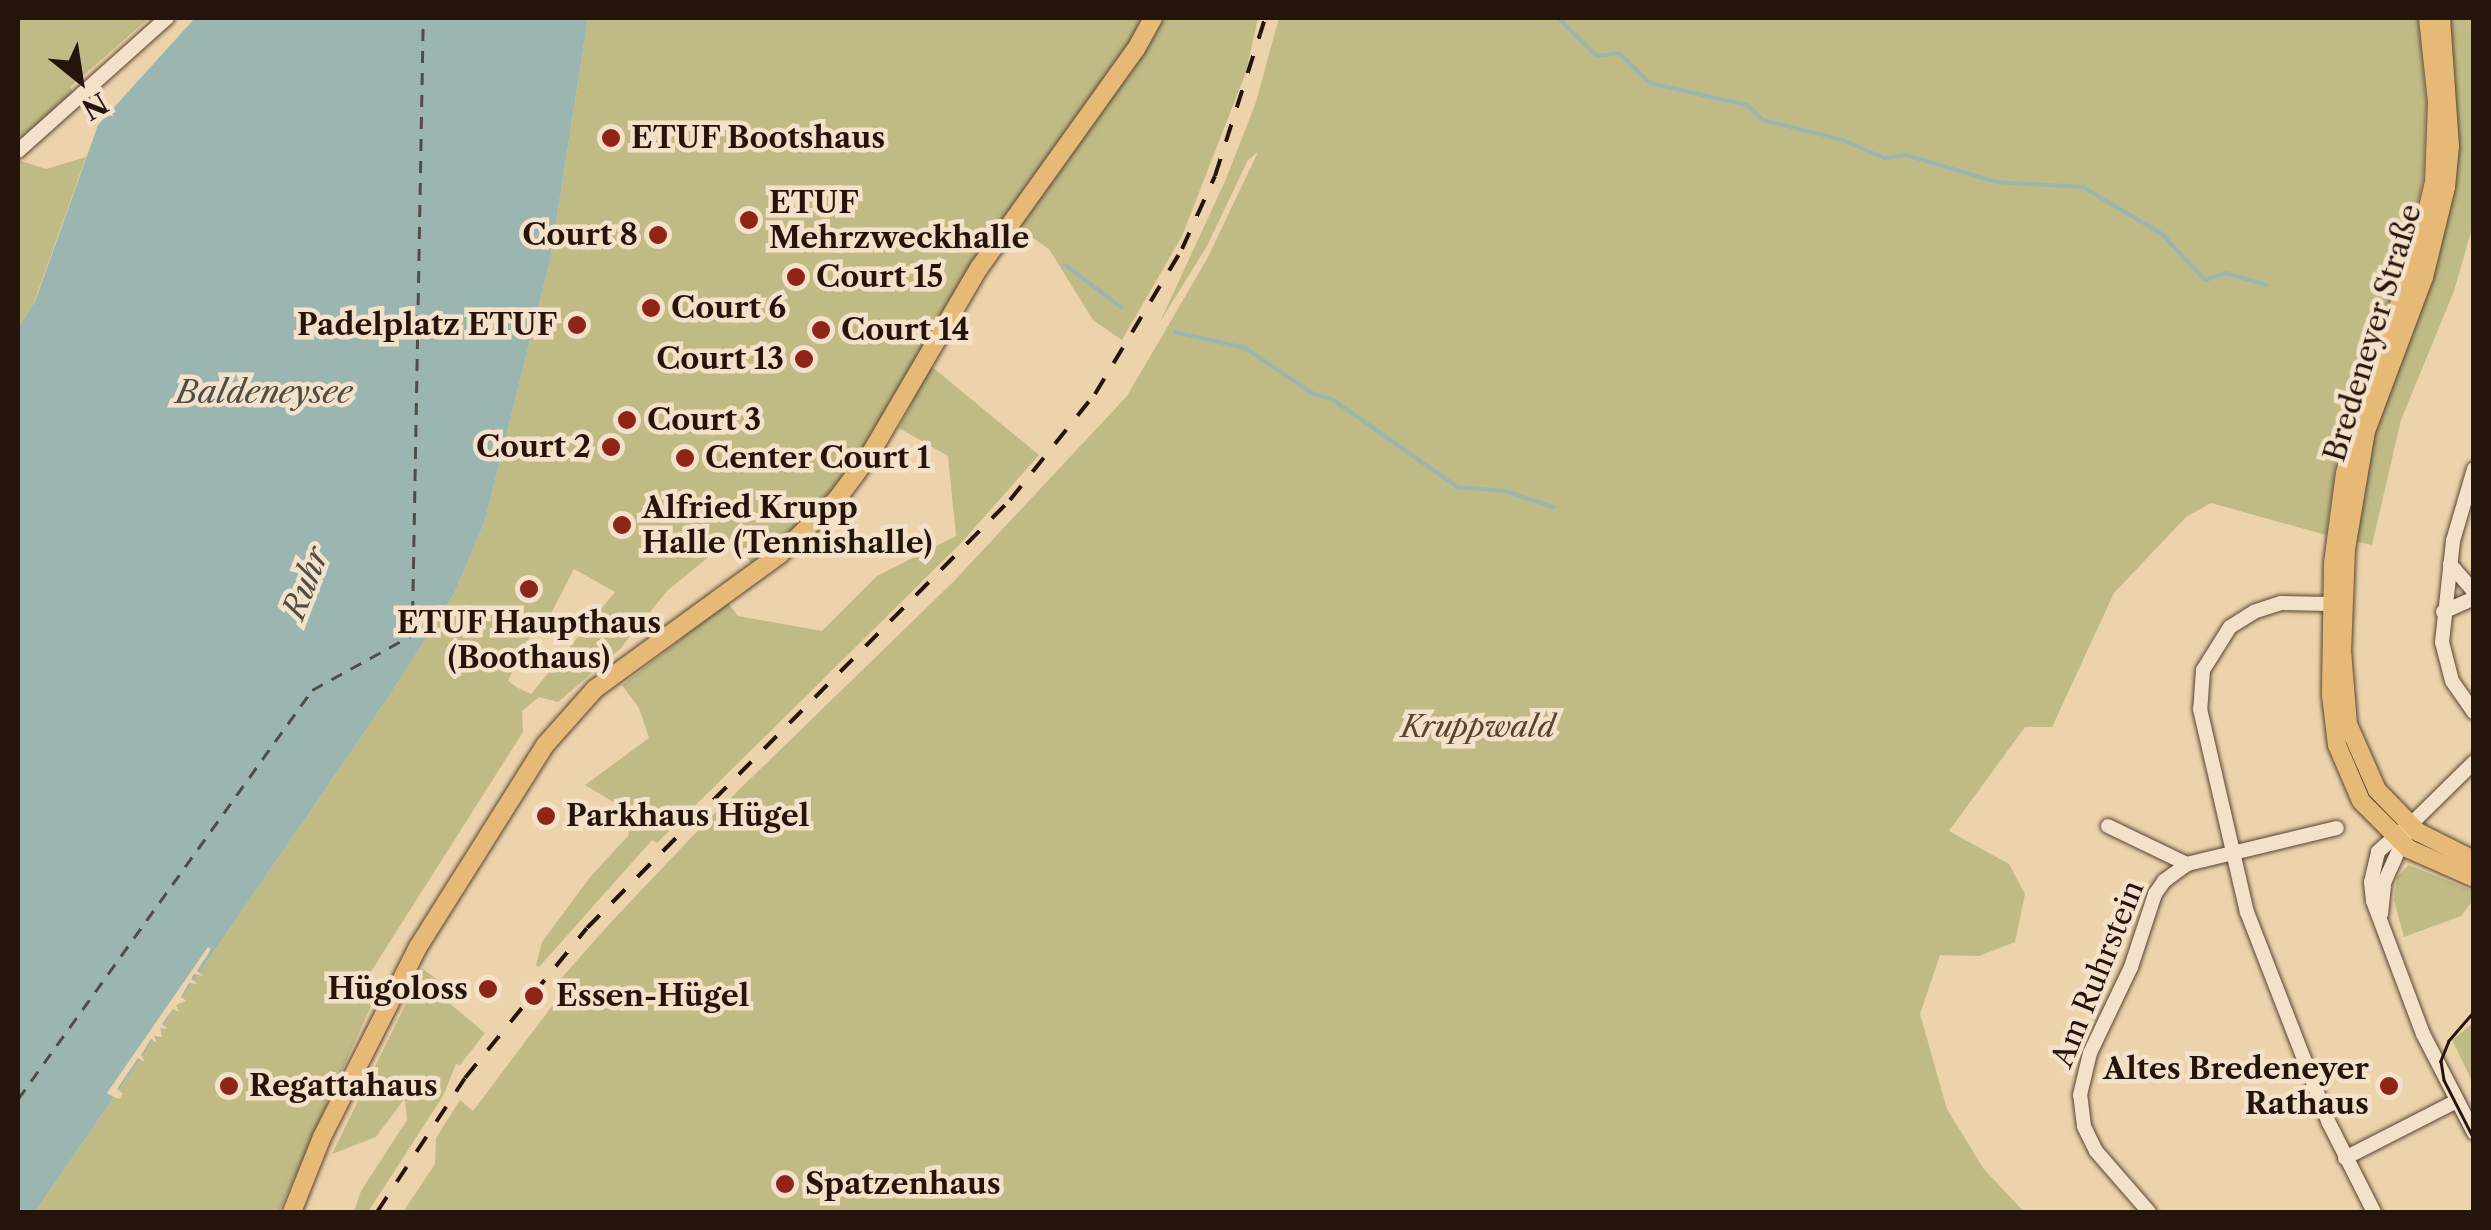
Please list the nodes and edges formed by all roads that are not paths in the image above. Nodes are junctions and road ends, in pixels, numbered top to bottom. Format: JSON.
{"nodes":[{"id":1,"x":166,"y":18,"type":"edge"},
{"id":2,"x":1152,"y":18,"type":"edge"},
{"id":3,"x":2428,"y":18,"type":"edge"},
{"id":4,"x":2441,"y":18,"type":"edge"},
{"id":5,"x":18,"y":151,"type":"edge"},
{"id":6,"x":2474,"y":469,"type":"edge"},
{"id":7,"x":2450,"y":564,"type":"junction"},
{"id":8,"x":2474,"y":595,"type":"edge"},
{"id":9,"x":2330,"y":604,"type":"junction"},
{"id":10,"x":2444,"y":612,"type":"junction"},
{"id":11,"x":2474,"y":712,"type":"edge"},
{"id":12,"x":2474,"y":762,"type":"edge"},
{"id":13,"x":2410,"y":825,"type":"junction"},
{"id":14,"x":2108,"y":826,"type":"dead end"},
{"id":15,"x":2336,"y":828,"type":"dead end"},
{"id":16,"x":2397,"y":840,"type":"junction"},
{"id":17,"x":2232,"y":852,"type":"junction"},
{"id":18,"x":2474,"y":860,"type":"edge"},
{"id":19,"x":2187,"y":864,"type":"junction"},
{"id":20,"x":2474,"y":878,"type":"edge"},
{"id":21,"x":2457,"y":1101,"type":"junction"},
{"id":22,"x":2474,"y":1133,"type":"edge"},
{"id":23,"x":2345,"y":1158,"type":"junction"},
{"id":24,"x":292,"y":1212,"type":"edge"},
{"id":25,"x":2149,"y":1212,"type":"edge"},
{"id":26,"x":2374,"y":1212,"type":"edge"}],
"edges":[{"from":1,"to":5,"type":"street"},
{"from":2,"to":24,"type":"main road"},
{"from":3,"to":9,"type":"main road","name":"Bredeneyer Straße"},
{"from":4,"to":13,"type":"main road","name":"Bredeneyer Straße"},
{"from":6,"to":7,"type":"street"},
{"from":7,"to":8,"type":"street"},
{"from":7,"to":10,"type":"street"},
{"from":8,"to":10,"type":"street"},
{"from":9,"to":16,"type":"main road","name":"Bredeneyer Straße"},
{"from":9,"to":17,"type":"street"},
{"from":10,"to":11,"type":"street"},
{"from":12,"to":13,"type":"street"},
{"from":13,"to":16,"type":"street"},
{"from":13,"to":18,"type":"main road","name":"Bredeneyer Straße"},
{"from":14,"to":19,"type":"street","name":"Am Ruhrstein"},
{"from":15,"to":17,"type":"street","name":"Am Ruhrstein"},
{"from":16,"to":20,"type":"main road"},
{"from":16,"to":21,"type":"street"},
{"from":17,"to":19,"type":"street","name":"Am Ruhrstein"},
{"from":17,"to":23,"type":"street"},
{"from":19,"to":25,"type":"street","name":"Am Ruhrstein"},
{"from":21,"to":22,"type":"street"},
{"from":21,"to":23,"type":"street"},
{"from":23,"to":26,"type":"street"}]}
